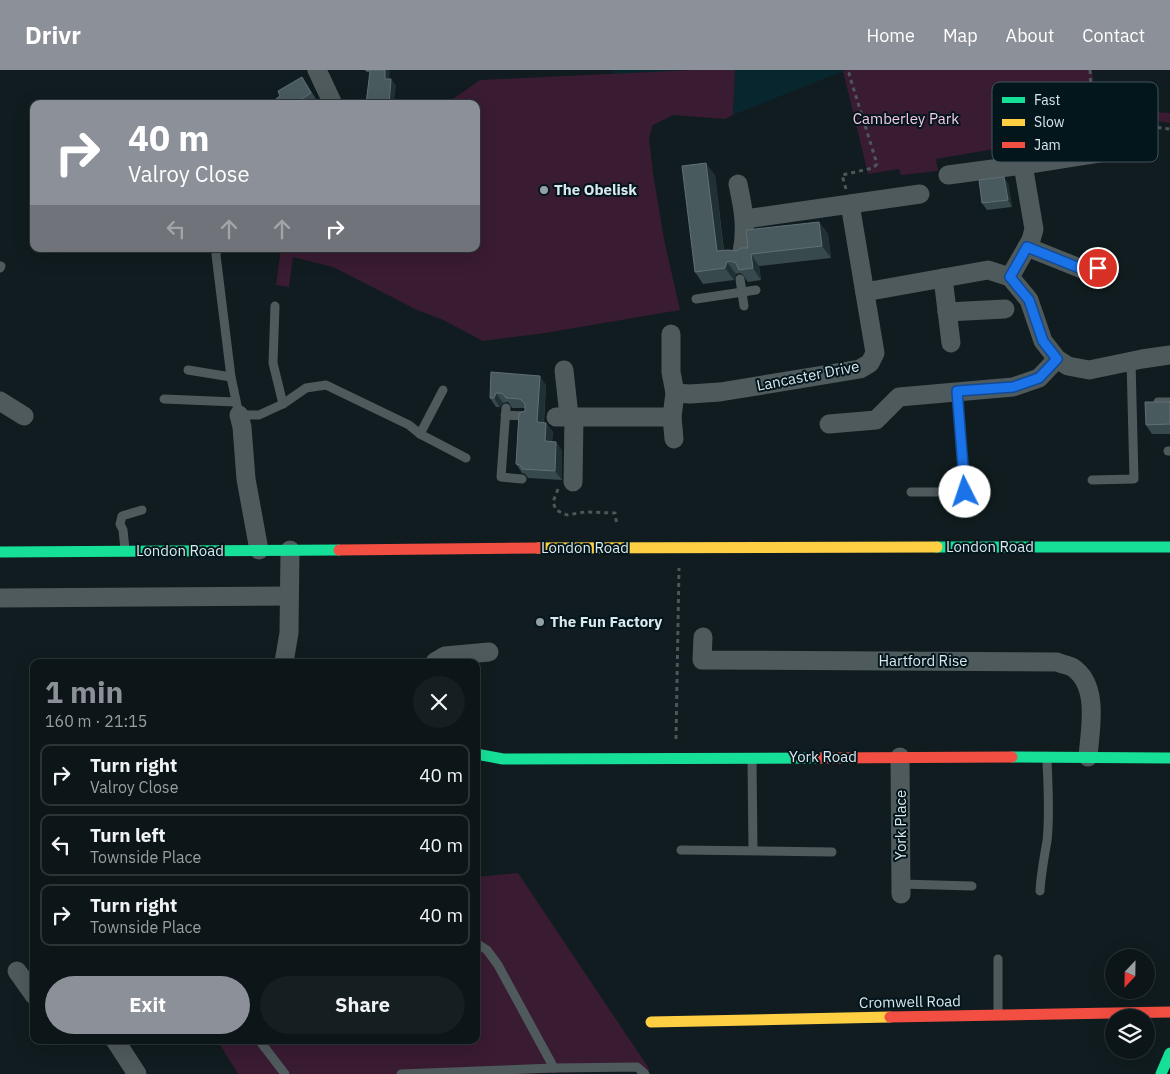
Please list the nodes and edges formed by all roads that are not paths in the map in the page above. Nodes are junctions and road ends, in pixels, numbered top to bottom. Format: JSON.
{"nodes":[{"id":1,"x":317,"y":70,"type":"edge"},
{"id":2,"x":331,"y":100,"type":"edge"},
{"id":3,"x":1036,"y":162,"type":"edge"},
{"id":4,"x":1023,"y":165,"type":"junction"},
{"id":5,"x":948,"y":175,"type":"dead end"},
{"id":6,"x":738,"y":184,"type":"dead end"},
{"id":7,"x":920,"y":194,"type":"dead end"},
{"id":8,"x":850,"y":204,"type":"junction"},
{"id":9,"x":745,"y":219,"type":"junction"},
{"id":10,"x":1027,"y":247,"type":"junction"},
{"id":11,"x":216,"y":252,"type":"edge"},
{"id":12,"x":740,"y":257,"type":"edge"},
{"id":13,"x":1098,"y":268,"type":"dead end"},
{"id":14,"x":1010,"y":277,"type":"junction"},
{"id":15,"x":943,"y":278,"type":"junction"},
{"id":16,"x":740,"y":280,"type":"edge"},
{"id":17,"x":756,"y":290,"type":"dead end"},
{"id":18,"x":741,"y":292,"type":"junction"},
{"id":19,"x":865,"y":292,"type":"junction"},
{"id":20,"x":696,"y":299,"type":"dead end"},
{"id":21,"x":276,"y":306,"type":"dead end"},
{"id":22,"x":744,"y":306,"type":"dead end"},
{"id":23,"x":1005,"y":309,"type":"dead end"},
{"id":24,"x":947,"y":312,"type":"junction"},
{"id":25,"x":672,"y":334,"type":"dead end"},
{"id":26,"x":952,"y":343,"type":"dead end"},
{"id":27,"x":1170,"y":356,"type":"edge"},
{"id":28,"x":1057,"y":359,"type":"junction"},
{"id":29,"x":1130,"y":362,"type":"junction"},
{"id":30,"x":188,"y":370,"type":"dead end"},
{"id":31,"x":564,"y":370,"type":"dead end"},
{"id":32,"x":230,"y":377,"type":"junction"},
{"id":33,"x":443,"y":390,"type":"dead end"},
{"id":34,"x":957,"y":391,"type":"junction"},
{"id":35,"x":675,"y":393,"type":"junction"},
{"id":36,"x":164,"y":400,"type":"dead end"},
{"id":37,"x":0,"y":401,"type":"edge"},
{"id":38,"x":1158,"y":402,"type":"edge"},
{"id":39,"x":1170,"y":402,"type":"edge"},
{"id":40,"x":283,"y":404,"type":"junction"},
{"id":41,"x":237,"y":409,"type":"junction"},
{"id":42,"x":24,"y":416,"type":"dead end"},
{"id":43,"x":526,"y":416,"type":"edge"},
{"id":44,"x":562,"y":417,"type":"junction"},
{"id":45,"x":672,"y":417,"type":"junction"},
{"id":46,"x":829,"y":424,"type":"dead end"},
{"id":47,"x":420,"y":434,"type":"junction"},
{"id":48,"x":674,"y":438,"type":"dead end"},
{"id":49,"x":466,"y":458,"type":"dead end"},
{"id":50,"x":522,"y":479,"type":"edge"},
{"id":51,"x":1092,"y":480,"type":"dead end"},
{"id":52,"x":573,"y":482,"type":"road end"},
{"id":53,"x":912,"y":492,"type":"dead end"},
{"id":54,"x":142,"y":510,"type":"dead end"},
{"id":55,"x":1170,"y":547,"type":"edge"},
{"id":56,"x":259,"y":550,"type":"junction"},
{"id":57,"x":290,"y":550,"type":"junction"},
{"id":58,"x":125,"y":551,"type":"junction"},
{"id":59,"x":0,"y":552,"type":"edge"},
{"id":60,"x":289,"y":596,"type":"junction"},
{"id":61,"x":0,"y":598,"type":"edge"},
{"id":62,"x":703,"y":636,"type":"dead end"},
{"id":63,"x":489,"y":652,"type":"dead end"},
{"id":64,"x":285,"y":659,"type":"edge"},
{"id":65,"x":440,"y":659,"type":"edge"},
{"id":66,"x":480,"y":755,"type":"edge"},
{"id":67,"x":1088,"y":756,"type":"junction"},
{"id":68,"x":900,"y":757,"type":"junction"},
{"id":69,"x":1047,"y":757,"type":"junction"},
{"id":70,"x":752,"y":758,"type":"junction"},
{"id":71,"x":1170,"y":758,"type":"edge"},
{"id":72,"x":682,"y":850,"type":"dead end"},
{"id":73,"x":753,"y":850,"type":"junction"},
{"id":74,"x":832,"y":852,"type":"dead end"},
{"id":75,"x":972,"y":886,"type":"dead end"},
{"id":76,"x":901,"y":889,"type":"joint"},
{"id":77,"x":1040,"y":891,"type":"dead end"},
{"id":78,"x":480,"y":946,"type":"edge"},
{"id":79,"x":998,"y":959,"type":"dead end"},
{"id":80,"x":16,"y":972,"type":"dead end"},
{"id":81,"x":30,"y":989,"type":"edge"},
{"id":82,"x":1170,"y":1012,"type":"edge"},
{"id":83,"x":998,"y":1015,"type":"junction"},
{"id":84,"x":651,"y":1022,"type":"dead end"},
{"id":85,"x":118,"y":1044,"type":"edge"},
{"id":86,"x":262,"y":1044,"type":"edge"},
{"id":87,"x":1170,"y":1053,"type":"edge"},
{"id":88,"x":554,"y":1068,"type":"junction"},
{"id":89,"x":137,"y":1074,"type":"edge"},
{"id":90,"x":285,"y":1074,"type":"edge"},
{"id":91,"x":401,"y":1074,"type":"edge"},
{"id":92,"x":645,"y":1074,"type":"edge"},
{"id":93,"x":1161,"y":1074,"type":"edge"}],
"edges":[{"from":1,"to":2,"type":"street"},
{"from":3,"to":4,"type":"street"},
{"from":4,"to":5,"type":"street"},
{"from":4,"to":10,"type":"street"},
{"from":6,"to":9,"type":"street"},
{"from":7,"to":8,"type":"street"},
{"from":8,"to":9,"type":"street"},
{"from":8,"to":19,"type":"street","name":"Lancaster Drive"},
{"from":9,"to":12,"type":"street"},
{"from":10,"to":13,"type":"street"},
{"from":10,"to":14,"type":"street"},
{"from":11,"to":32,"type":"lane"},
{"from":14,"to":15,"type":"street"},
{"from":14,"to":28,"type":"street"},
{"from":15,"to":19,"type":"street"},
{"from":15,"to":24,"type":"street"},
{"from":16,"to":18,"type":"lane"},
{"from":17,"to":18,"type":"lane"},
{"from":18,"to":20,"type":"lane"},
{"from":18,"to":22,"type":"lane"},
{"from":19,"to":35,"type":"street","name":"Lancaster Drive"},
{"from":21,"to":40,"type":"lane"},
{"from":23,"to":24,"type":"street"},
{"from":24,"to":26,"type":"street"},
{"from":25,"to":35,"type":"street"},
{"from":27,"to":29,"type":"street"},
{"from":28,"to":29,"type":"street"},
{"from":28,"to":34,"type":"street"},
{"from":29,"to":51,"type":"lane"},
{"from":30,"to":32,"type":"lane"},
{"from":31,"to":44,"type":"street"},
{"from":32,"to":41,"type":"lane"},
{"from":33,"to":47,"type":"lane"},
{"from":34,"to":46,"type":"street"},
{"from":34,"to":53,"type":"lane"},
{"from":35,"to":45,"type":"street"},
{"from":36,"to":41,"type":"lane"},
{"from":37,"to":42,"type":"street"},
{"from":38,"to":39,"type":"lane"},
{"from":40,"to":41,"type":"lane"},
{"from":40,"to":47,"type":"lane"},
{"from":41,"to":56,"type":"street"},
{"from":43,"to":50,"type":"lane"},
{"from":44,"to":45,"type":"street"},
{"from":44,"to":52,"type":"street"},
{"from":45,"to":48,"type":"street"},
{"from":47,"to":49,"type":"lane"},
{"from":54,"to":58,"type":"lane"},
{"from":55,"to":57,"type":"street","name":"London Road"},
{"from":56,"to":57,"type":"street","name":"London Road"},
{"from":56,"to":58,"type":"street","name":"London Road"},
{"from":57,"to":60,"type":"street"},
{"from":58,"to":59,"type":"street","name":"London Road"},
{"from":60,"to":61,"type":"street"},
{"from":60,"to":64,"type":"street"},
{"from":62,"to":67,"type":"street","name":"Hartford Rise"},
{"from":63,"to":65,"type":"street"},
{"from":66,"to":70,"type":"street","name":"York Road"},
{"from":67,"to":69,"type":"street","name":"York Road"},
{"from":67,"to":71,"type":"street","name":"York Road"},
{"from":68,"to":69,"type":"street","name":"York Road"},
{"from":68,"to":70,"type":"street","name":"York Road"},
{"from":68,"to":76,"type":"street","name":"York Place"},
{"from":69,"to":77,"type":"lane"},
{"from":70,"to":73,"type":"lane"},
{"from":72,"to":73,"type":"lane"},
{"from":73,"to":74,"type":"lane"},
{"from":75,"to":76,"type":"lane"},
{"from":78,"to":88,"type":"lane"},
{"from":79,"to":83,"type":"lane"},
{"from":80,"to":81,"type":"street"},
{"from":82,"to":83,"type":"street","name":"Cromwell Road"},
{"from":83,"to":84,"type":"street","name":"Cromwell Road"},
{"from":85,"to":89,"type":"street"},
{"from":86,"to":90,"type":"lane"},
{"from":87,"to":93,"type":"street"},
{"from":88,"to":91,"type":"lane"},
{"from":88,"to":92,"type":"lane"}]}
